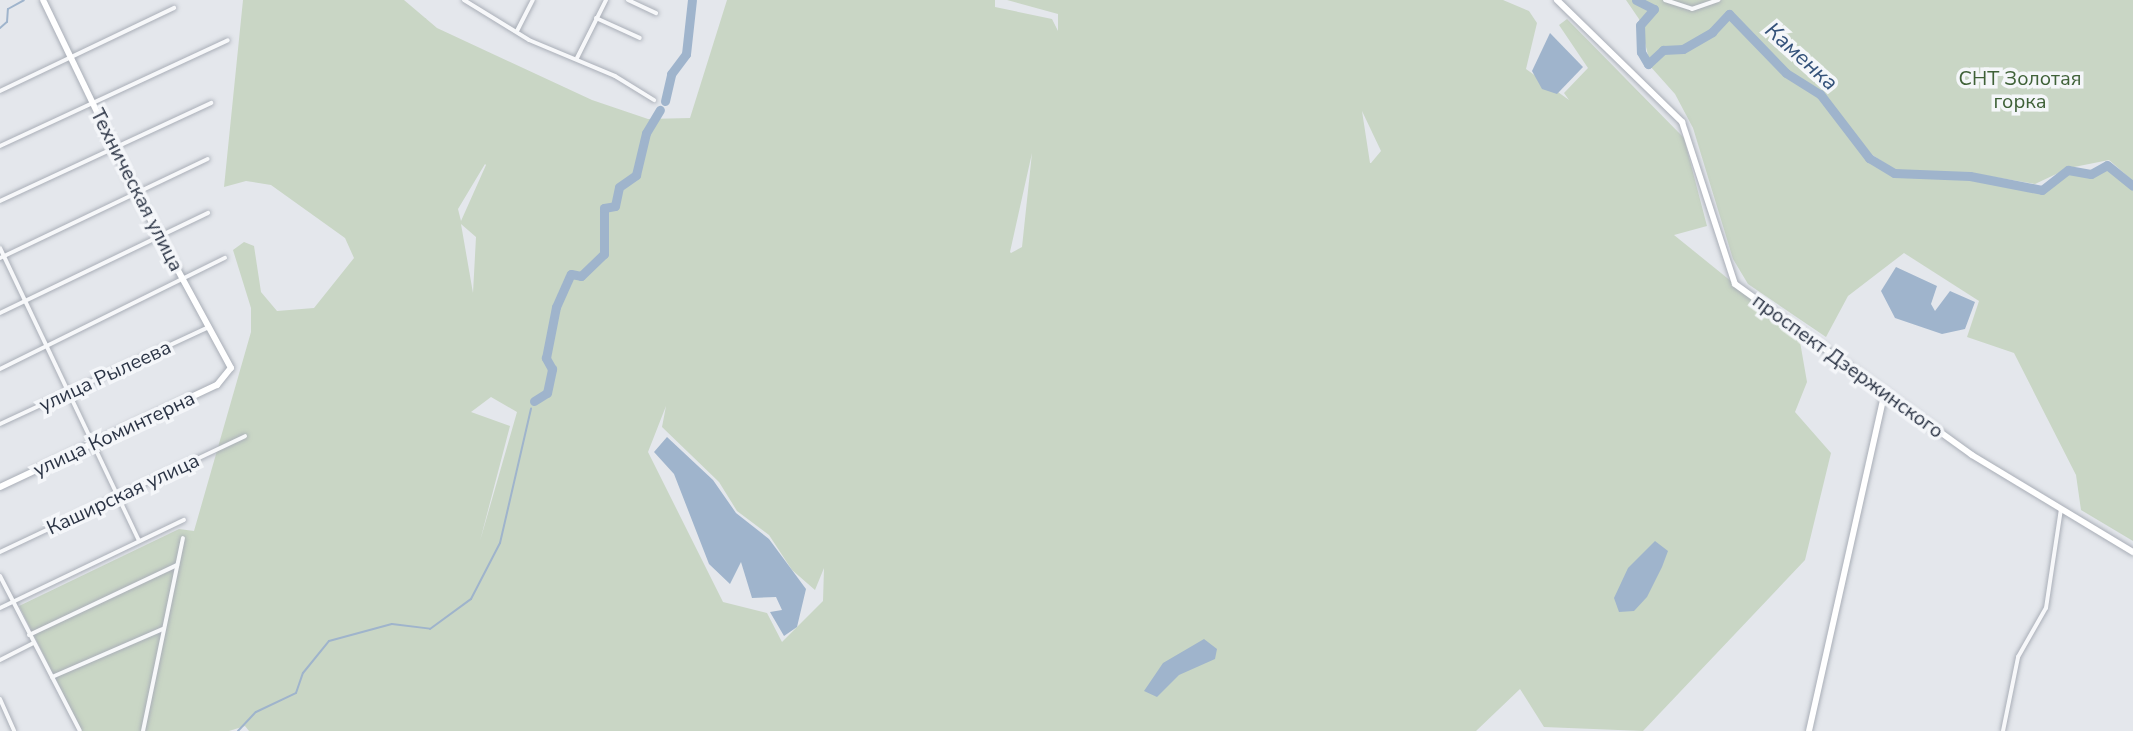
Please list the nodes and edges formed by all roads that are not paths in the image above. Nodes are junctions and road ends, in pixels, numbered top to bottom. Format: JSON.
{"nodes":[{"id":1,"x":43,"y":0,"type":"edge"},
{"id":2,"x":533,"y":0,"type":"edge"},
{"id":3,"x":606,"y":0,"type":"edge"},
{"id":4,"x":628,"y":0,"type":"edge"},
{"id":5,"x":1557,"y":0,"type":"edge"},
{"id":6,"x":1665,"y":0,"type":"edge"},
{"id":7,"x":1718,"y":0,"type":"edge"},
{"id":8,"x":464,"y":1,"type":"edge"},
{"id":9,"x":174,"y":8,"type":"dead end"},
{"id":10,"x":656,"y":13,"type":"dead end"},
{"id":11,"x":596,"y":18,"type":"junction"},
{"id":12,"x":517,"y":31,"type":"junction"},
{"id":13,"x":640,"y":38,"type":"dead end"},
{"id":14,"x":228,"y":40,"type":"dead end"},
{"id":15,"x":71,"y":57,"type":"junction"},
{"id":16,"x":577,"y":58,"type":"junction"},
{"id":17,"x":0,"y":91,"type":"edge"},
{"id":18,"x":654,"y":100,"type":"dead end"},
{"id":19,"x":93,"y":102,"type":"junction"},
{"id":20,"x":211,"y":103,"type":"dead end"},
{"id":21,"x":0,"y":146,"type":"edge"},
{"id":22,"x":114,"y":148,"type":"junction"},
{"id":23,"x":208,"y":159,"type":"dead end"},
{"id":24,"x":136,"y":193,"type":"junction"},
{"id":25,"x":0,"y":201,"type":"edge"},
{"id":26,"x":208,"y":213,"type":"dead end"},
{"id":27,"x":159,"y":237,"type":"junction"},
{"id":28,"x":0,"y":248,"type":"edge"},
{"id":29,"x":2,"y":257,"type":"edge"},
{"id":30,"x":225,"y":258,"type":"dead end"},
{"id":31,"x":184,"y":282,"type":"junction"},
{"id":32,"x":25,"y":301,"type":"junction"},
{"id":33,"x":0,"y":313,"type":"edge"},
{"id":34,"x":209,"y":327,"type":"junction"},
{"id":35,"x":48,"y":347,"type":"junction"},
{"id":36,"x":0,"y":369,"type":"edge"},
{"id":37,"x":227,"y":377,"type":"joint"},
{"id":38,"x":68,"y":393,"type":"junction"},
{"id":39,"x":1884,"y":395,"type":"junction"},
{"id":40,"x":0,"y":424,"type":"edge"},
{"id":41,"x":245,"y":436,"type":"dead end"},
{"id":42,"x":92,"y":442,"type":"junction"},
{"id":43,"x":0,"y":487,"type":"edge"},
{"id":44,"x":118,"y":493,"type":"junction"},
{"id":45,"x":2061,"y":509,"type":"junction"},
{"id":46,"x":184,"y":520,"type":"dead end"},
{"id":47,"x":183,"y":538,"type":"dead end"},
{"id":48,"x":139,"y":541,"type":"junction"},
{"id":49,"x":0,"y":552,"type":"edge"},
{"id":50,"x":2133,"y":552,"type":"edge"},
{"id":51,"x":177,"y":565,"type":"junction"},
{"id":52,"x":0,"y":576,"type":"edge"},
{"id":53,"x":12,"y":602,"type":"junction"},
{"id":54,"x":0,"y":608,"type":"edge"},
{"id":55,"x":164,"y":629,"type":"junction"},
{"id":56,"x":29,"y":635,"type":"junction"},
{"id":57,"x":33,"y":643,"type":"junction"},
{"id":58,"x":0,"y":660,"type":"edge"},
{"id":59,"x":52,"y":677,"type":"junction"},
{"id":60,"x":0,"y":699,"type":"edge"},
{"id":61,"x":14,"y":731,"type":"edge"},
{"id":62,"x":80,"y":731,"type":"edge"},
{"id":63,"x":143,"y":731,"type":"edge"},
{"id":64,"x":1809,"y":731,"type":"edge"},
{"id":65,"x":2003,"y":731,"type":"edge"}],
"edges":[{"from":1,"to":15,"type":"street","name":"Техническая улица"},
{"from":2,"to":12,"type":"street"},
{"from":3,"to":11,"type":"street"},
{"from":4,"to":10,"type":"street"},
{"from":5,"to":39,"type":"street","name":"проспект Дзержинского"},
{"from":6,"to":7,"type":"street"},
{"from":8,"to":12,"type":"street"},
{"from":9,"to":15,"type":"street"},
{"from":11,"to":13,"type":"street"},
{"from":11,"to":16,"type":"street"},
{"from":12,"to":16,"type":"street"},
{"from":14,"to":19,"type":"street"},
{"from":15,"to":17,"type":"street"},
{"from":15,"to":19,"type":"street","name":"Техническая улица"},
{"from":16,"to":18,"type":"street"},
{"from":19,"to":21,"type":"street"},
{"from":19,"to":22,"type":"street","name":"Техническая улица"},
{"from":20,"to":22,"type":"street"},
{"from":22,"to":24,"type":"street","name":"Техническая улица"},
{"from":22,"to":25,"type":"street"},
{"from":23,"to":24,"type":"street"},
{"from":24,"to":27,"type":"street","name":"Техническая улица"},
{"from":24,"to":29,"type":"street"},
{"from":26,"to":27,"type":"street"},
{"from":27,"to":31,"type":"street","name":"Техническая улица"},
{"from":27,"to":32,"type":"street"},
{"from":28,"to":29,"type":"street"},
{"from":29,"to":32,"type":"street"},
{"from":30,"to":31,"type":"street"},
{"from":31,"to":34,"type":"street","name":"Техническая улица"},
{"from":31,"to":35,"type":"street"},
{"from":32,"to":33,"type":"street"},
{"from":32,"to":35,"type":"street"},
{"from":34,"to":37,"type":"street","name":"Техническая улица"},
{"from":34,"to":38,"type":"street","name":"улица Рылеева"},
{"from":35,"to":36,"type":"street"},
{"from":35,"to":38,"type":"street"},
{"from":37,"to":42,"type":"street","name":"улица Коминтерна"},
{"from":38,"to":40,"type":"street","name":"улица Рылеева"},
{"from":38,"to":42,"type":"street"},
{"from":39,"to":45,"type":"street","name":"проспект Дзержинского"},
{"from":39,"to":64,"type":"street"},
{"from":41,"to":44,"type":"street","name":"Каширская улица"},
{"from":42,"to":43,"type":"street","name":"улица Коминтерна"},
{"from":42,"to":44,"type":"street"},
{"from":44,"to":48,"type":"street"},
{"from":44,"to":49,"type":"street","name":"Каширская улица"},
{"from":45,"to":50,"type":"street","name":"проспект Дзержинского"},
{"from":45,"to":65,"type":"street"},
{"from":46,"to":48,"type":"street"},
{"from":47,"to":51,"type":"street"},
{"from":48,"to":53,"type":"street"},
{"from":51,"to":55,"type":"street"},
{"from":51,"to":56,"type":"street"},
{"from":52,"to":53,"type":"street"},
{"from":53,"to":54,"type":"street"},
{"from":53,"to":56,"type":"street"},
{"from":55,"to":59,"type":"street"},
{"from":55,"to":63,"type":"street"},
{"from":56,"to":57,"type":"street"},
{"from":57,"to":58,"type":"street"},
{"from":57,"to":59,"type":"street"},
{"from":59,"to":62,"type":"street"},
{"from":60,"to":61,"type":"street"}]}
